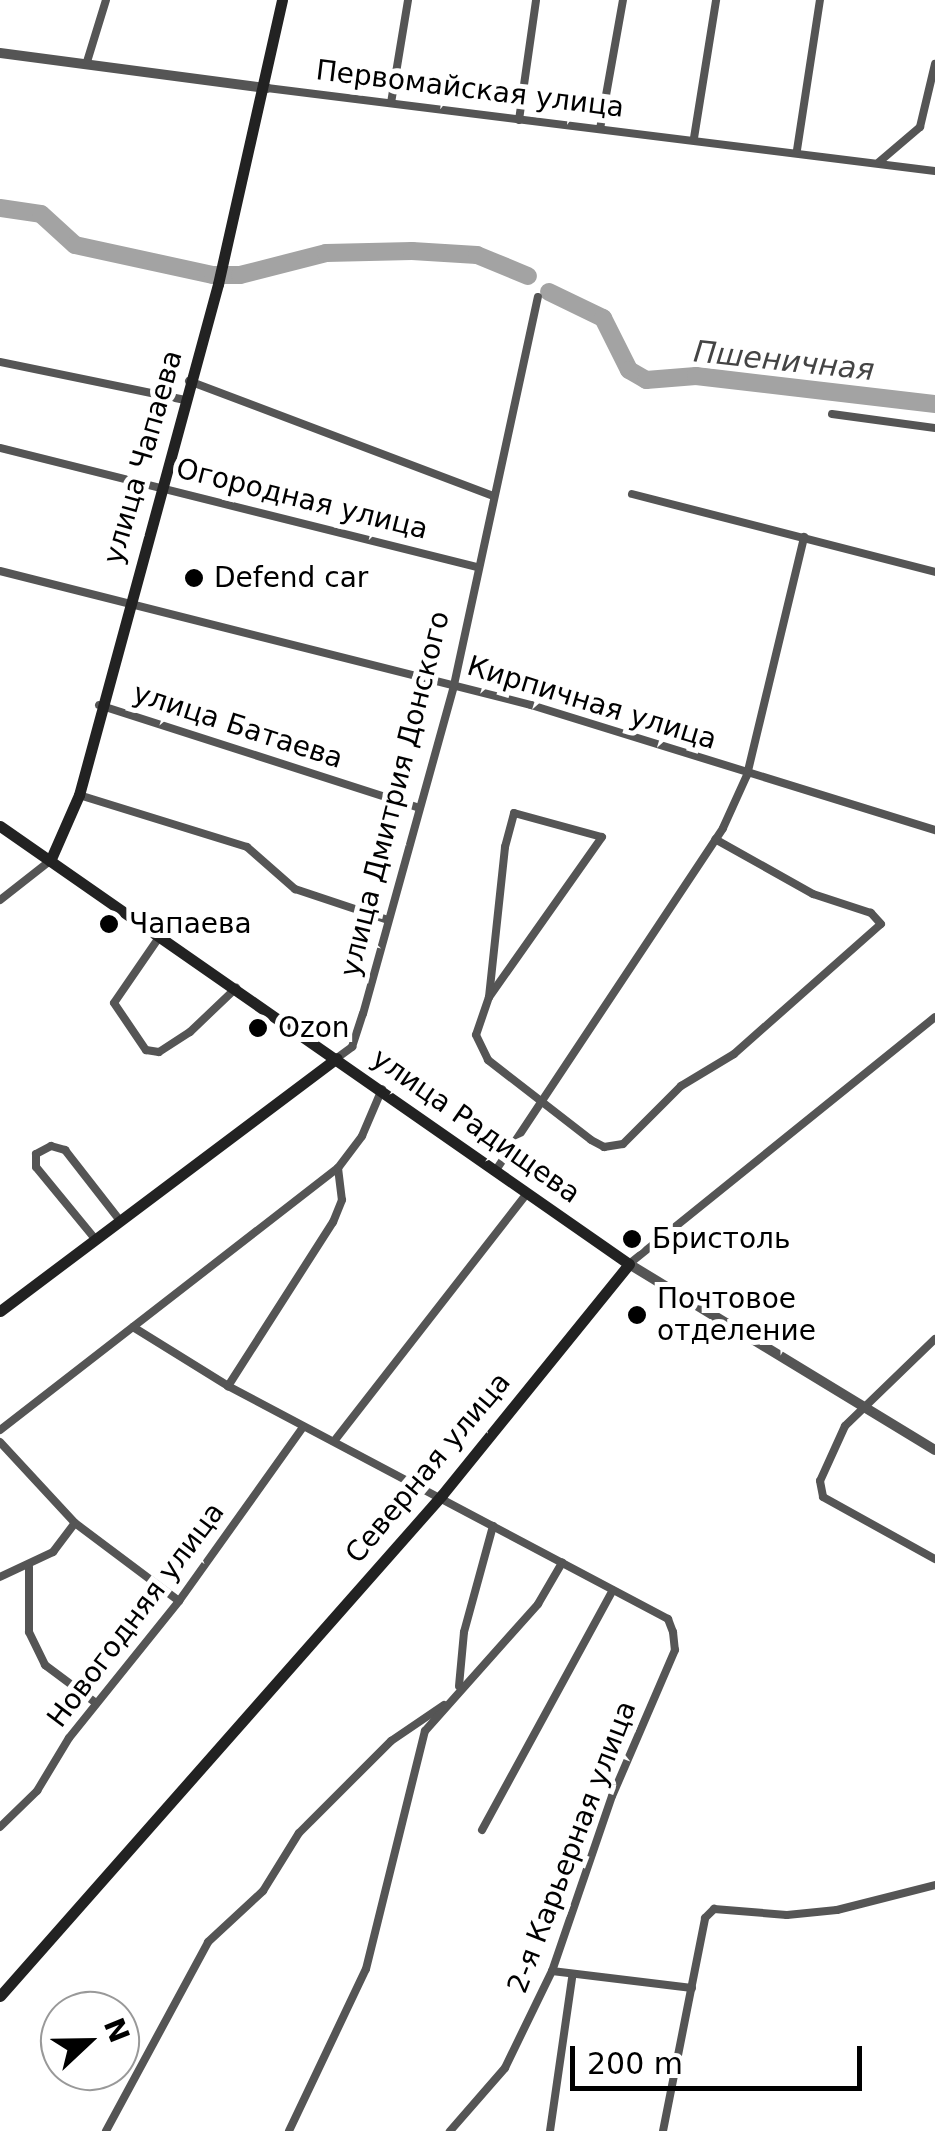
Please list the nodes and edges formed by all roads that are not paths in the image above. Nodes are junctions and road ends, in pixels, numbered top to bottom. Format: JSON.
{"nodes":[{"id":1,"x":106,"y":0,"type":"edge"},
{"id":2,"x":282,"y":0,"type":"edge"},
{"id":3,"x":408,"y":0,"type":"edge"},
{"id":4,"x":536,"y":0,"type":"edge"},
{"id":5,"x":624,"y":0,"type":"edge"},
{"id":6,"x":716,"y":0,"type":"edge"},
{"id":7,"x":820,"y":0,"type":"edge"},
{"id":8,"x":0,"y":53,"type":"edge"},
{"id":9,"x":935,"y":64,"type":"edge"},
{"id":10,"x":86,"y":65,"type":"junction"},
{"id":11,"x":267,"y":88,"type":"junction"},
{"id":12,"x":391,"y":103,"type":"junction"},
{"id":13,"x":519,"y":120,"type":"junction"},
{"id":14,"x":600,"y":128,"type":"junction"},
{"id":15,"x":694,"y":138,"type":"junction"},
{"id":16,"x":798,"y":150,"type":"junction"},
{"id":17,"x":878,"y":162,"type":"junction"},
{"id":18,"x":935,"y":171,"type":"edge"},
{"id":19,"x":538,"y":298,"type":"dead end"},
{"id":20,"x":0,"y":362,"type":"edge"},
{"id":21,"x":188,"y":381,"type":"junction"},
{"id":22,"x":184,"y":400,"type":"junction"},
{"id":23,"x":832,"y":414,"type":"dead end"},
{"id":24,"x":935,"y":428,"type":"edge"},
{"id":25,"x":0,"y":448,"type":"edge"},
{"id":26,"x":162,"y":486,"type":"junction"},
{"id":27,"x":632,"y":494,"type":"dead end"},
{"id":28,"x":494,"y":496,"type":"junction"},
{"id":29,"x":804,"y":536,"type":"junction"},
{"id":30,"x":476,"y":567,"type":"junction"},
{"id":31,"x":0,"y":570,"type":"edge"},
{"id":32,"x":935,"y":572,"type":"edge"},
{"id":33,"x":128,"y":603,"type":"junction"},
{"id":34,"x":454,"y":685,"type":"junction"},
{"id":35,"x":99,"y":706,"type":"junction"},
{"id":36,"x":747,"y":775,"type":"junction"},
{"id":37,"x":78,"y":795,"type":"junction"},
{"id":38,"x":419,"y":808,"type":"junction"},
{"id":39,"x":0,"y":826,"type":"edge"},
{"id":40,"x":935,"y":830,"type":"edge"},
{"id":41,"x":715,"y":839,"type":"junction"},
{"id":42,"x":50,"y":860,"type":"junction"},
{"id":43,"x":0,"y":900,"type":"edge"},
{"id":44,"x":388,"y":920,"type":"junction"},
{"id":45,"x":160,"y":936,"type":"junction"},
{"id":46,"x":236,"y":988,"type":"junction"},
{"id":47,"x":488,"y":997,"type":"junction"},
{"id":48,"x":935,"y":1017,"type":"edge"},
{"id":49,"x":337,"y":1058,"type":"junction"},
{"id":50,"x":382,"y":1089,"type":"junction"},
{"id":51,"x":540,"y":1101,"type":"junction"},
{"id":52,"x":338,"y":1168,"type":"junction"},
{"id":53,"x":496,"y":1170,"type":"junction"},
{"id":54,"x":527,"y":1193,"type":"junction"},
{"id":55,"x":122,"y":1222,"type":"junction"},
{"id":56,"x":96,"y":1240,"type":"junction"},
{"id":57,"x":629,"y":1264,"type":"junction"},
{"id":58,"x":0,"y":1312,"type":"edge"},
{"id":59,"x":133,"y":1327,"type":"junction"},
{"id":60,"x":935,"y":1340,"type":"edge"},
{"id":61,"x":228,"y":1386,"type":"junction"},
{"id":62,"x":862,"y":1407,"type":"junction"},
{"id":63,"x":303,"y":1427,"type":"junction"},
{"id":64,"x":0,"y":1430,"type":"edge"},
{"id":65,"x":335,"y":1440,"type":"junction"},
{"id":66,"x":0,"y":1442,"type":"edge"},
{"id":67,"x":935,"y":1450,"type":"edge"},
{"id":68,"x":442,"y":1495,"type":"junction"},
{"id":69,"x":74,"y":1524,"type":"junction"},
{"id":70,"x":493,"y":1526,"type":"junction"},
{"id":71,"x":935,"y":1559,"type":"edge"},
{"id":72,"x":562,"y":1564,"type":"junction"},
{"id":73,"x":29,"y":1567,"type":"junction"},
{"id":74,"x":0,"y":1577,"type":"edge"},
{"id":75,"x":613,"y":1590,"type":"junction"},
{"id":76,"x":179,"y":1601,"type":"junction"},
{"id":77,"x":459,"y":1686,"type":"junction"},
{"id":78,"x":96,"y":1704,"type":"junction"},
{"id":79,"x":444,"y":1705,"type":"junction"},
{"id":80,"x":0,"y":1826,"type":"edge"},
{"id":81,"x":482,"y":1830,"type":"dead end"},
{"id":82,"x":935,"y":1886,"type":"edge"},
{"id":83,"x":552,"y":1971,"type":"junction"},
{"id":84,"x":572,"y":1978,"type":"junction"},
{"id":85,"x":692,"y":1988,"type":"junction"},
{"id":86,"x":0,"y":1996,"type":"edge"},
{"id":87,"x":106,"y":2131,"type":"edge"},
{"id":88,"x":289,"y":2131,"type":"edge"},
{"id":89,"x":450,"y":2131,"type":"edge"},
{"id":90,"x":550,"y":2131,"type":"edge"},
{"id":91,"x":663,"y":2131,"type":"edge"}],
"edges":[{"from":1,"to":10,"type":"street"},
{"from":2,"to":11,"type":"main road","name":"улица Чапаева"},
{"from":3,"to":12,"type":"street"},
{"from":4,"to":13,"type":"street"},
{"from":5,"to":14,"type":"street"},
{"from":6,"to":15,"type":"street"},
{"from":7,"to":16,"type":"street"},
{"from":8,"to":10,"type":"street","name":"Первомайская улица"},
{"from":9,"to":17,"type":"street"},
{"from":10,"to":11,"type":"street","name":"Первомайская улица"},
{"from":11,"to":12,"type":"street","name":"Первомайская улица"},
{"from":11,"to":21,"type":"main road","name":"улица Чапаева"},
{"from":12,"to":13,"type":"street","name":"Первомайская улица"},
{"from":13,"to":14,"type":"street","name":"Первомайская улица"},
{"from":14,"to":15,"type":"street","name":"Первомайская улица"},
{"from":15,"to":16,"type":"street","name":"Первомайская улица"},
{"from":16,"to":17,"type":"street","name":"Первомайская улица"},
{"from":17,"to":18,"type":"street","name":"Первомайская улица"},
{"from":19,"to":28,"type":"street","name":"улица Дмитрия Донского"},
{"from":20,"to":22,"type":"street"},
{"from":21,"to":22,"type":"main road","name":"улица Чапаева"},
{"from":21,"to":28,"type":"street"},
{"from":22,"to":26,"type":"main road","name":"улица Чапаева"},
{"from":23,"to":24,"type":"street"},
{"from":25,"to":26,"type":"street","name":"Огородная улица"},
{"from":26,"to":30,"type":"street","name":"Огородная улица"},
{"from":26,"to":33,"type":"main road","name":"улица Чапаева"},
{"from":27,"to":29,"type":"street"},
{"from":28,"to":30,"type":"street","name":"улица Дмитрия Донского"},
{"from":29,"to":32,"type":"street"},
{"from":29,"to":36,"type":"street"},
{"from":30,"to":34,"type":"street","name":"улица Дмитрия Донского"},
{"from":31,"to":33,"type":"street","name":"Кирпичная улица"},
{"from":33,"to":34,"type":"street","name":"Кирпичная улица"},
{"from":33,"to":35,"type":"main road","name":"улица Чапаева"},
{"from":34,"to":36,"type":"street","name":"Кирпичная улица"},
{"from":34,"to":38,"type":"street","name":"улица Дмитрия Донского"},
{"from":35,"to":37,"type":"main road","name":"улица Чапаева"},
{"from":35,"to":38,"type":"street","name":"улица Батаева"},
{"from":36,"to":40,"type":"street","name":"Кирпичная улица"},
{"from":36,"to":41,"type":"street"},
{"from":37,"to":42,"type":"main road","name":"улица Чапаева"},
{"from":37,"to":44,"type":"street"},
{"from":38,"to":44,"type":"street","name":"улица Дмитрия Донского"},
{"from":39,"to":42,"type":"main road","name":"улица Радищева"},
{"from":41,"to":51,"type":"street"},
{"from":41,"to":51,"type":"street"},
{"from":42,"to":43,"type":"street","name":"улица Чапаева"},
{"from":42,"to":45,"type":"main road","name":"улица Радищева"},
{"from":44,"to":49,"type":"street","name":"улица Дмитрия Донского"},
{"from":45,"to":46,"type":"main road","name":"улица Радищева"},
{"from":45,"to":46,"type":"street"},
{"from":46,"to":49,"type":"main road","name":"улица Радищева"},
{"from":47,"to":47,"type":"street"},
{"from":47,"to":51,"type":"street"},
{"from":48,"to":57,"type":"street","name":"Северная улица"},
{"from":49,"to":50,"type":"main road","name":"улица Радищева"},
{"from":49,"to":55,"type":"main road","name":"улица Дмитрия Донского"},
{"from":50,"to":52,"type":"street"},
{"from":50,"to":53,"type":"main road","name":"улица Радищева"},
{"from":51,"to":53,"type":"street"},
{"from":52,"to":59,"type":"street"},
{"from":52,"to":61,"type":"street"},
{"from":53,"to":54,"type":"main road","name":"улица Радищева"},
{"from":54,"to":57,"type":"main road","name":"улица Радищева"},
{"from":54,"to":65,"type":"street"},
{"from":55,"to":56,"type":"main road","name":"улица Дмитрия Донского"},
{"from":55,"to":56,"type":"street"},
{"from":56,"to":58,"type":"main road","name":"улица Дмитрия Донского"},
{"from":57,"to":62,"type":"street","name":"улица Радищева"},
{"from":57,"to":68,"type":"main road","name":"Северная улица"},
{"from":59,"to":61,"type":"street"},
{"from":59,"to":64,"type":"street"},
{"from":60,"to":62,"type":"street"},
{"from":61,"to":63,"type":"street"},
{"from":62,"to":67,"type":"street","name":"улица Радищева"},
{"from":62,"to":71,"type":"street"},
{"from":63,"to":65,"type":"street"},
{"from":63,"to":76,"type":"street","name":"Новогодняя улица"},
{"from":65,"to":68,"type":"street"},
{"from":66,"to":69,"type":"street"},
{"from":68,"to":70,"type":"street"},
{"from":68,"to":86,"type":"main road","name":"Северная улица"},
{"from":69,"to":73,"type":"street"},
{"from":69,"to":76,"type":"street"},
{"from":70,"to":72,"type":"street"},
{"from":70,"to":77,"type":"street"},
{"from":72,"to":75,"type":"street"},
{"from":72,"to":77,"type":"street"},
{"from":73,"to":74,"type":"street"},
{"from":73,"to":78,"type":"street"},
{"from":75,"to":81,"type":"street"},
{"from":75,"to":83,"type":"street","name":"2-я Карьерная улица"},
{"from":76,"to":78,"type":"street","name":"Новогодняя улица"},
{"from":77,"to":79,"type":"street"},
{"from":78,"to":80,"type":"street","name":"Новогодняя улица"},
{"from":79,"to":87,"type":"street"},
{"from":79,"to":88,"type":"street"},
{"from":82,"to":85,"type":"street"},
{"from":83,"to":84,"type":"street"},
{"from":83,"to":89,"type":"street","name":"2-я Карьерная улица"},
{"from":84,"to":85,"type":"street"},
{"from":84,"to":90,"type":"street","name":"2-я Карьерная улица"},
{"from":85,"to":91,"type":"street"}]}
